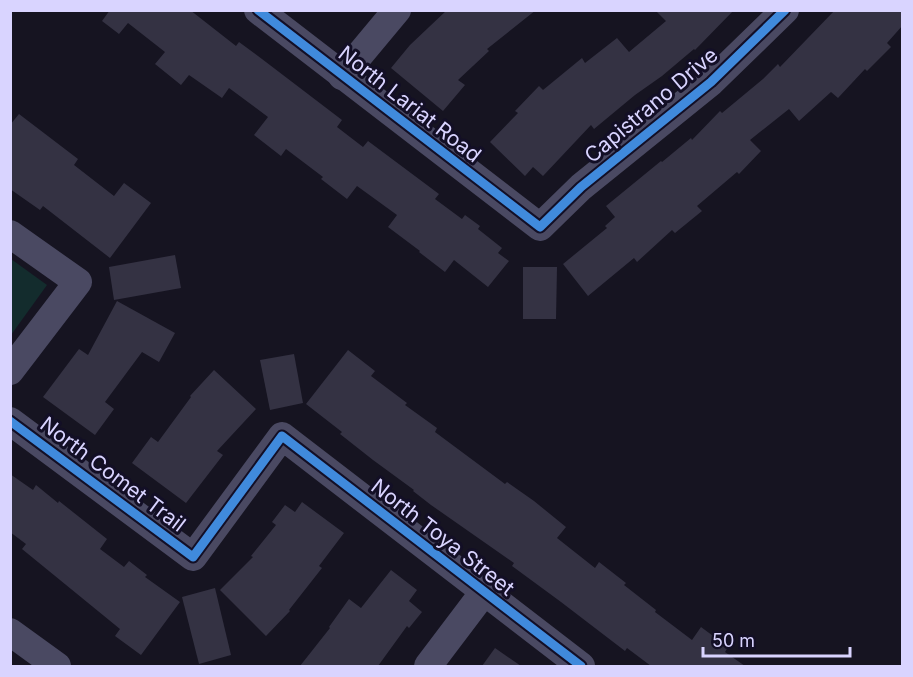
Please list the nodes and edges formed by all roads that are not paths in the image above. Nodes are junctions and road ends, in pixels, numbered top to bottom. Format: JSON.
{"nodes":[{"id":1,"x":258,"y":10,"type":"edge"},
{"id":2,"x":397,"y":10,"type":"edge"},
{"id":3,"x":785,"y":10,"type":"edge"},
{"id":4,"x":342,"y":75,"type":"junction"},
{"id":5,"x":540,"y":227,"type":"joint"},
{"id":6,"x":10,"y":234,"type":"edge"},
{"id":7,"x":10,"y":371,"type":"edge"},
{"id":8,"x":10,"y":420,"type":"edge"},
{"id":9,"x":282,"y":436,"type":"joint"},
{"id":10,"x":484,"y":592,"type":"junction"},
{"id":11,"x":10,"y":632,"type":"edge"},
{"id":12,"x":57,"y":666,"type":"edge"},
{"id":13,"x":428,"y":666,"type":"edge"},
{"id":14,"x":581,"y":666,"type":"edge"}],
"edges":[{"from":1,"to":4,"type":"street","name":"North Lariat Road"},
{"from":2,"to":4,"type":"street"},
{"from":3,"to":5,"type":"street","name":"Capistrano Drive"},
{"from":4,"to":5,"type":"street","name":"North Lariat Road"},
{"from":6,"to":7,"type":"street"},
{"from":8,"to":9,"type":"street","name":"North Comet Trail"},
{"from":9,"to":10,"type":"street","name":"North Toya Street"},
{"from":10,"to":13,"type":"street"},
{"from":10,"to":14,"type":"street","name":"North Toya Street"},
{"from":11,"to":12,"type":"street"}]}
